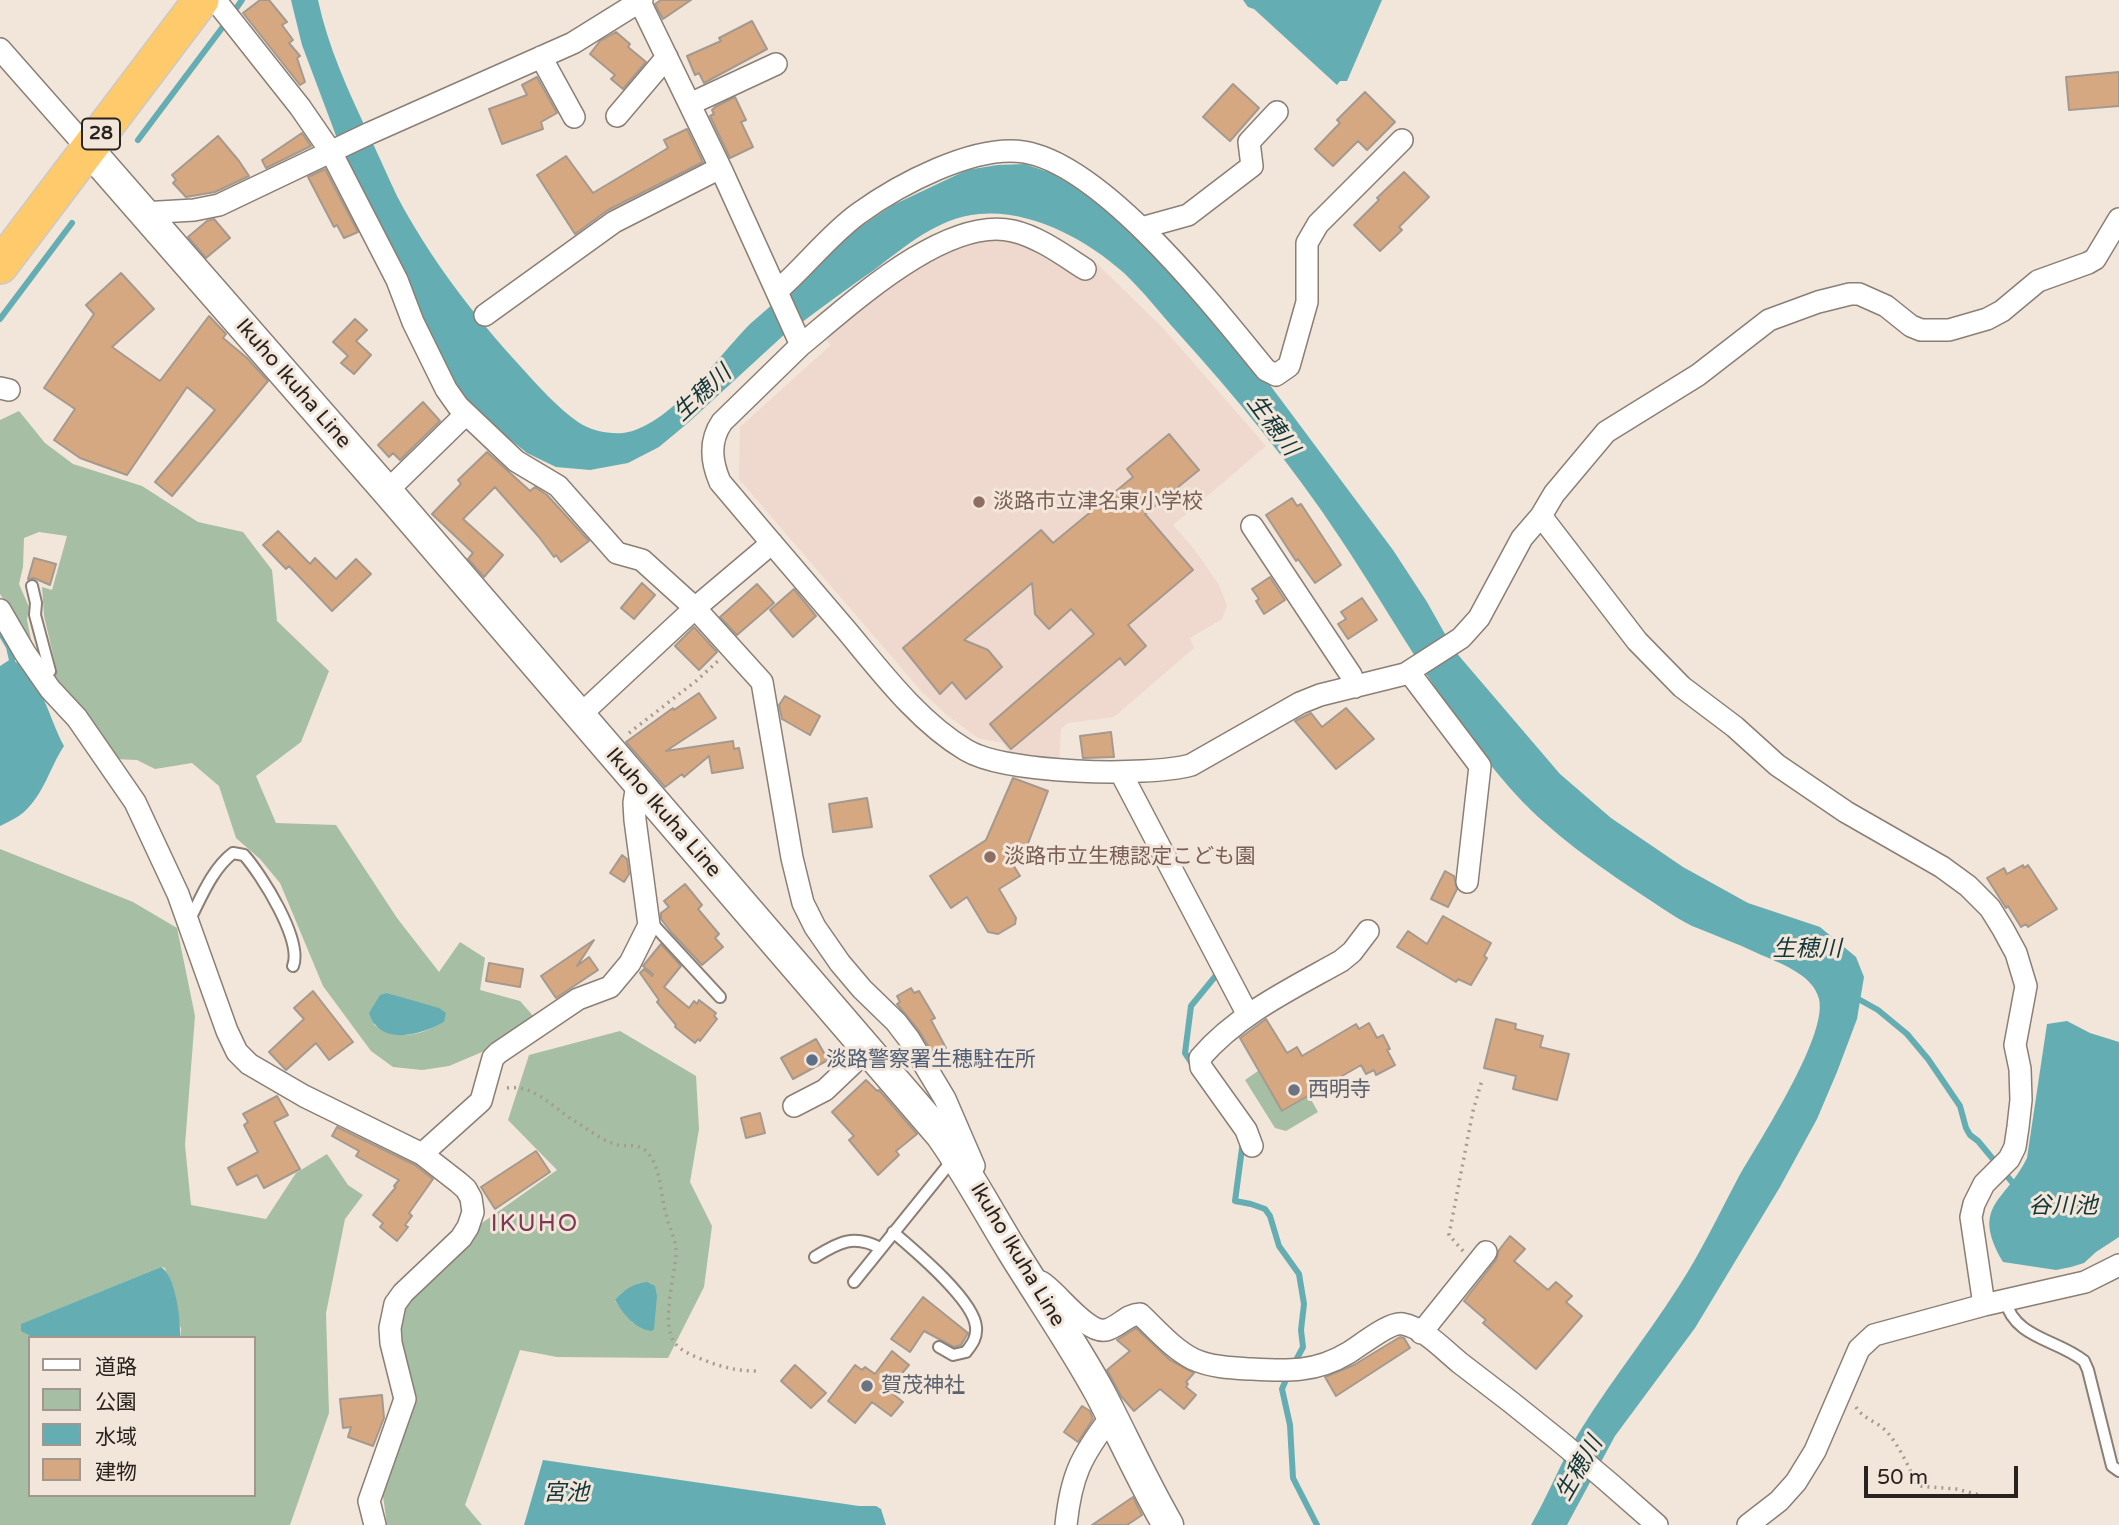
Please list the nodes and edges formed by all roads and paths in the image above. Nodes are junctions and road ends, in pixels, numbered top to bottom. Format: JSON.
{"nodes":[{"id":1,"x":641,"y":0,"type":"edge"},
{"id":2,"x":211,"y":3,"type":"edge"},
{"id":3,"x":0,"y":49,"type":"edge"},
{"id":4,"x":541,"y":57,"type":"junction"},
{"id":5,"x":667,"y":57,"type":"junction"},
{"id":6,"x":776,"y":64,"type":"dead end"},
{"id":7,"x":690,"y":104,"type":"junction"},
{"id":8,"x":1277,"y":112,"type":"dead end"},
{"id":9,"x":617,"y":116,"type":"dead end"},
{"id":10,"x":574,"y":117,"type":"dead end"},
{"id":11,"x":1402,"y":139,"type":"dead end"},
{"id":12,"x":335,"y":149,"type":"junction"},
{"id":13,"x":89,"y":150,"type":"junction"},
{"id":14,"x":720,"y":168,"type":"junction"},
{"id":15,"x":142,"y":213,"type":"junction"},
{"id":16,"x":2119,"y":219,"type":"edge"},
{"id":17,"x":1141,"y":228,"type":"junction"},
{"id":18,"x":6,"y":246,"type":"edge"},
{"id":19,"x":1085,"y":269,"type":"dead end"},
{"id":20,"x":778,"y":293,"type":"junction"},
{"id":21,"x":485,"y":315,"type":"dead end"},
{"id":22,"x":797,"y":339,"type":"junction"},
{"id":23,"x":466,"y":414,"type":"junction"},
{"id":24,"x":387,"y":491,"type":"junction"},
{"id":25,"x":1541,"y":516,"type":"junction"},
{"id":26,"x":1252,"y":526,"type":"dead end"},
{"id":27,"x":772,"y":543,"type":"junction"},
{"id":28,"x":32,"y":586,"type":"dead end"},
{"id":29,"x":695,"y":608,"type":"junction"},
{"id":30,"x":0,"y":610,"type":"edge"},
{"id":31,"x":732,"y":648,"type":"junction"},
{"id":32,"x":1414,"y":668,"type":"junction"},
{"id":33,"x":41,"y":676,"type":"junction"},
{"id":34,"x":1355,"y":687,"type":"junction"},
{"id":35,"x":579,"y":716,"type":"junction"},
{"id":36,"x":607,"y":749,"type":"junction"},
{"id":37,"x":1121,"y":773,"type":"junction"},
{"id":38,"x":637,"y":784,"type":"junction"},
{"id":39,"x":1467,"y":882,"type":"dead end"},
{"id":40,"x":650,"y":920,"type":"junction"},
{"id":41,"x":188,"y":922,"type":"junction"},
{"id":42,"x":1368,"y":931,"type":"dead end"},
{"id":43,"x":293,"y":966,"type":"dead end"},
{"id":44,"x":720,"y":997,"type":"dead end"},
{"id":45,"x":1248,"y":1015,"type":"junction"},
{"id":46,"x":866,"y":1051,"type":"junction"},
{"id":47,"x":1482,"y":1080,"type":"dead end"},
{"id":48,"x":486,"y":1091,"type":"junction"},
{"id":49,"x":794,"y":1107,"type":"dead end"},
{"id":50,"x":1252,"y":1146,"type":"dead end"},
{"id":51,"x":422,"y":1154,"type":"junction"},
{"id":52,"x":956,"y":1156,"type":"junction"},
{"id":53,"x":996,"y":1221,"type":"junction"},
{"id":54,"x":893,"y":1232,"type":"junction"},
{"id":55,"x":880,"y":1248,"type":"junction"},
{"id":56,"x":815,"y":1257,"type":"dead end"},
{"id":57,"x":1481,"y":1259,"type":"joint"},
{"id":58,"x":2119,"y":1265,"type":"edge"},
{"id":59,"x":1027,"y":1274,"type":"junction"},
{"id":60,"x":854,"y":1282,"type":"dead end"},
{"id":61,"x":1994,"y":1302,"type":"junction"},
{"id":62,"x":1421,"y":1332,"type":"junction"},
{"id":63,"x":939,"y":1347,"type":"dead end"},
{"id":64,"x":756,"y":1371,"type":"dead end"},
{"id":65,"x":1843,"y":1387,"type":"junction"},
{"id":66,"x":1111,"y":1417,"type":"junction"},
{"id":67,"x":2119,"y":1471,"type":"edge"},
{"id":68,"x":1980,"y":1495,"type":"dead end"},
{"id":69,"x":375,"y":1525,"type":"edge"},
{"id":70,"x":1066,"y":1525,"type":"edge"},
{"id":71,"x":1168,"y":1525,"type":"edge"},
{"id":72,"x":1657,"y":1525,"type":"edge"},
{"id":73,"x":1748,"y":1525,"type":"edge"}],
"edges":[{"from":1,"to":4,"type":"street"},
{"from":1,"to":5,"type":"street"},
{"from":2,"to":12,"type":"street"},
{"from":2,"to":13,"type":"highway","number":"28"},
{"from":3,"to":13,"type":"street"},
{"from":4,"to":10,"type":"street"},
{"from":4,"to":12,"type":"street"},
{"from":5,"to":7,"type":"street"},
{"from":5,"to":9,"type":"street"},
{"from":6,"to":7,"type":"street"},
{"from":7,"to":14,"type":"street"},
{"from":8,"to":17,"type":"street"},
{"from":11,"to":17,"type":"street"},
{"from":12,"to":15,"type":"street"},
{"from":12,"to":23,"type":"street"},
{"from":13,"to":15,"type":"main road","name":"Ikuho Ikuha Line"},
{"from":13,"to":18,"type":"highway","number":"28"},
{"from":14,"to":20,"type":"street"},
{"from":14,"to":21,"type":"street"},
{"from":15,"to":24,"type":"main road","name":"Ikuho Ikuha Line"},
{"from":16,"to":25,"type":"street"},
{"from":17,"to":20,"type":"street"},
{"from":19,"to":22,"type":"street"},
{"from":20,"to":22,"type":"street"},
{"from":22,"to":27,"type":"street"},
{"from":23,"to":24,"type":"street"},
{"from":23,"to":29,"type":"street"},
{"from":24,"to":35,"type":"main road","name":"Ikuho Ikuha Line"},
{"from":25,"to":32,"type":"street"},
{"from":25,"to":61,"type":"street"},
{"from":26,"to":34,"type":"street"},
{"from":27,"to":29,"type":"street"},
{"from":27,"to":37,"type":"street"},
{"from":28,"to":33,"type":"lane"},
{"from":29,"to":31,"type":"street"},
{"from":29,"to":35,"type":"street"},
{"from":30,"to":33,"type":"street"},
{"from":31,"to":36,"type":"path"},
{"from":31,"to":53,"type":"street"},
{"from":32,"to":34,"type":"street"},
{"from":32,"to":39,"type":"street"},
{"from":33,"to":41,"type":"street"},
{"from":34,"to":37,"type":"street"},
{"from":35,"to":36,"type":"main road","name":"Ikuho Ikuha Line"},
{"from":36,"to":38,"type":"main road","name":"Ikuho Ikuha Line"},
{"from":37,"to":45,"type":"street"},
{"from":38,"to":40,"type":"street"},
{"from":38,"to":46,"type":"main road","name":"Ikuho Ikuha Line"},
{"from":40,"to":44,"type":"lane"},
{"from":40,"to":48,"type":"street"},
{"from":41,"to":43,"type":"lane"},
{"from":41,"to":51,"type":"street"},
{"from":42,"to":45,"type":"street"},
{"from":45,"to":50,"type":"street"},
{"from":46,"to":49,"type":"street"},
{"from":46,"to":52,"type":"main road","name":"Ikuho Ikuha Line"},
{"from":47,"to":57,"type":"path"},
{"from":48,"to":51,"type":"street"},
{"from":48,"to":64,"type":"path"},
{"from":51,"to":69,"type":"street"},
{"from":52,"to":53,"type":"main road","name":"Ikuho Ikuha Line"},
{"from":52,"to":54,"type":"lane"},
{"from":53,"to":59,"type":"main road","name":"Ikuho Ikuha Line"},
{"from":54,"to":55,"type":"lane"},
{"from":54,"to":63,"type":"lane"},
{"from":55,"to":56,"type":"lane"},
{"from":55,"to":60,"type":"lane"},
{"from":57,"to":62,"type":"street"},
{"from":58,"to":61,"type":"street"},
{"from":59,"to":62,"type":"street"},
{"from":59,"to":66,"type":"main road","name":"Ikuho Ikuha Line"},
{"from":61,"to":65,"type":"street"},
{"from":61,"to":67,"type":"lane"},
{"from":62,"to":72,"type":"street"},
{"from":65,"to":68,"type":"path"},
{"from":65,"to":73,"type":"street"},
{"from":66,"to":70,"type":"street"},
{"from":66,"to":71,"type":"main road","name":"Ikuho Ikuha Line"}]}
